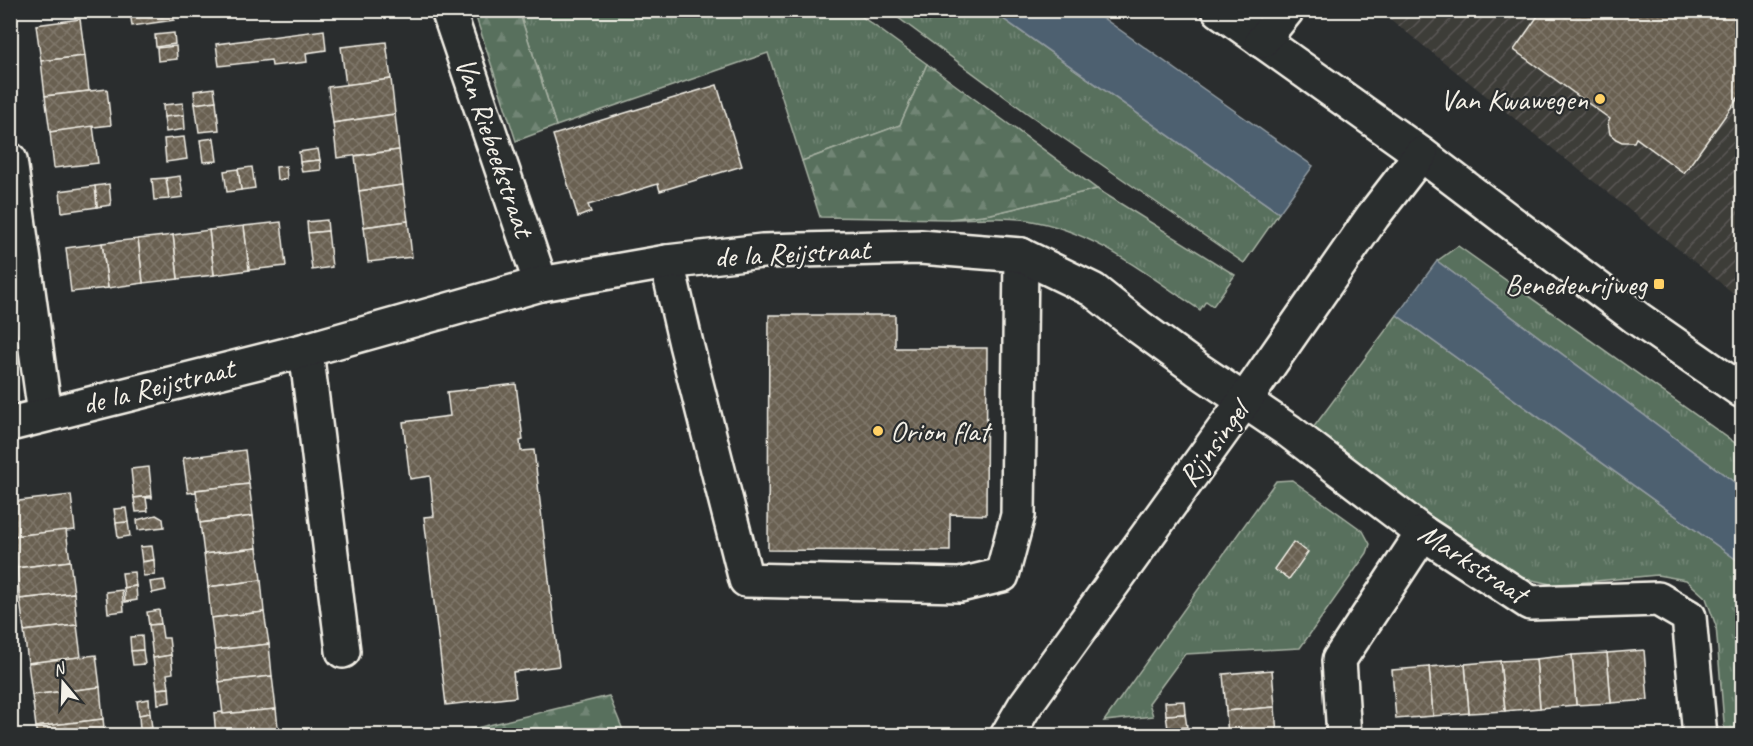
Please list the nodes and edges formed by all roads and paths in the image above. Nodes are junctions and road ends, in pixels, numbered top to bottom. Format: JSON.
{"nodes":[{"id":1,"x":448,"y":10,"type":"edge"},
{"id":2,"x":1220,"y":10,"type":"edge"},
{"id":3,"x":1287,"y":10,"type":"edge"},
{"id":4,"x":1262,"y":41,"type":"junction"},
{"id":5,"x":1421,"y":154,"type":"junction"},
{"id":6,"x":10,"y":160,"type":"edge"},
{"id":7,"x":1021,"y":255,"type":"junction"},
{"id":8,"x":667,"y":262,"type":"junction"},
{"id":9,"x":541,"y":284,"type":"junction"},
{"id":10,"x":306,"y":350,"type":"junction"},
{"id":11,"x":1743,"y":391,"type":"edge"},
{"id":12,"x":1245,"y":400,"type":"junction"},
{"id":13,"x":45,"y":414,"type":"junction"},
{"id":14,"x":10,"y":424,"type":"edge"},
{"id":15,"x":1423,"y":533,"type":"junction"},
{"id":16,"x":343,"y":651,"type":"dead end"},
{"id":17,"x":1007,"y":735,"type":"edge"},
{"id":18,"x":1344,"y":735,"type":"edge"},
{"id":19,"x":1700,"y":735,"type":"edge"}],
"edges":[{"from":1,"to":9,"type":"street","name":"Van Riebeekstraat"},
{"from":2,"to":4,"type":"street"},
{"from":3,"to":4,"type":"street"},
{"from":4,"to":5,"type":"street"},
{"from":5,"to":11,"type":"street"},
{"from":5,"to":12,"type":"street","name":"Rijnsingel"},
{"from":6,"to":13,"type":"street"},
{"from":7,"to":8,"type":"street","name":"de la Reijstraat"},
{"from":7,"to":8,"type":"street"},
{"from":7,"to":12,"type":"street","name":"de la Reijstraat"},
{"from":8,"to":9,"type":"street","name":"de la Reijstraat"},
{"from":9,"to":10,"type":"street","name":"de la Reijstraat"},
{"from":10,"to":13,"type":"street","name":"de la Reijstraat"},
{"from":10,"to":16,"type":"street"},
{"from":12,"to":15,"type":"street","name":"Markstraat"},
{"from":12,"to":17,"type":"street","name":"Rijnsingel"},
{"from":13,"to":14,"type":"street","name":"de la Reijstraat"},
{"from":15,"to":18,"type":"street"},
{"from":15,"to":19,"type":"street","name":"Markstraat"}]}
